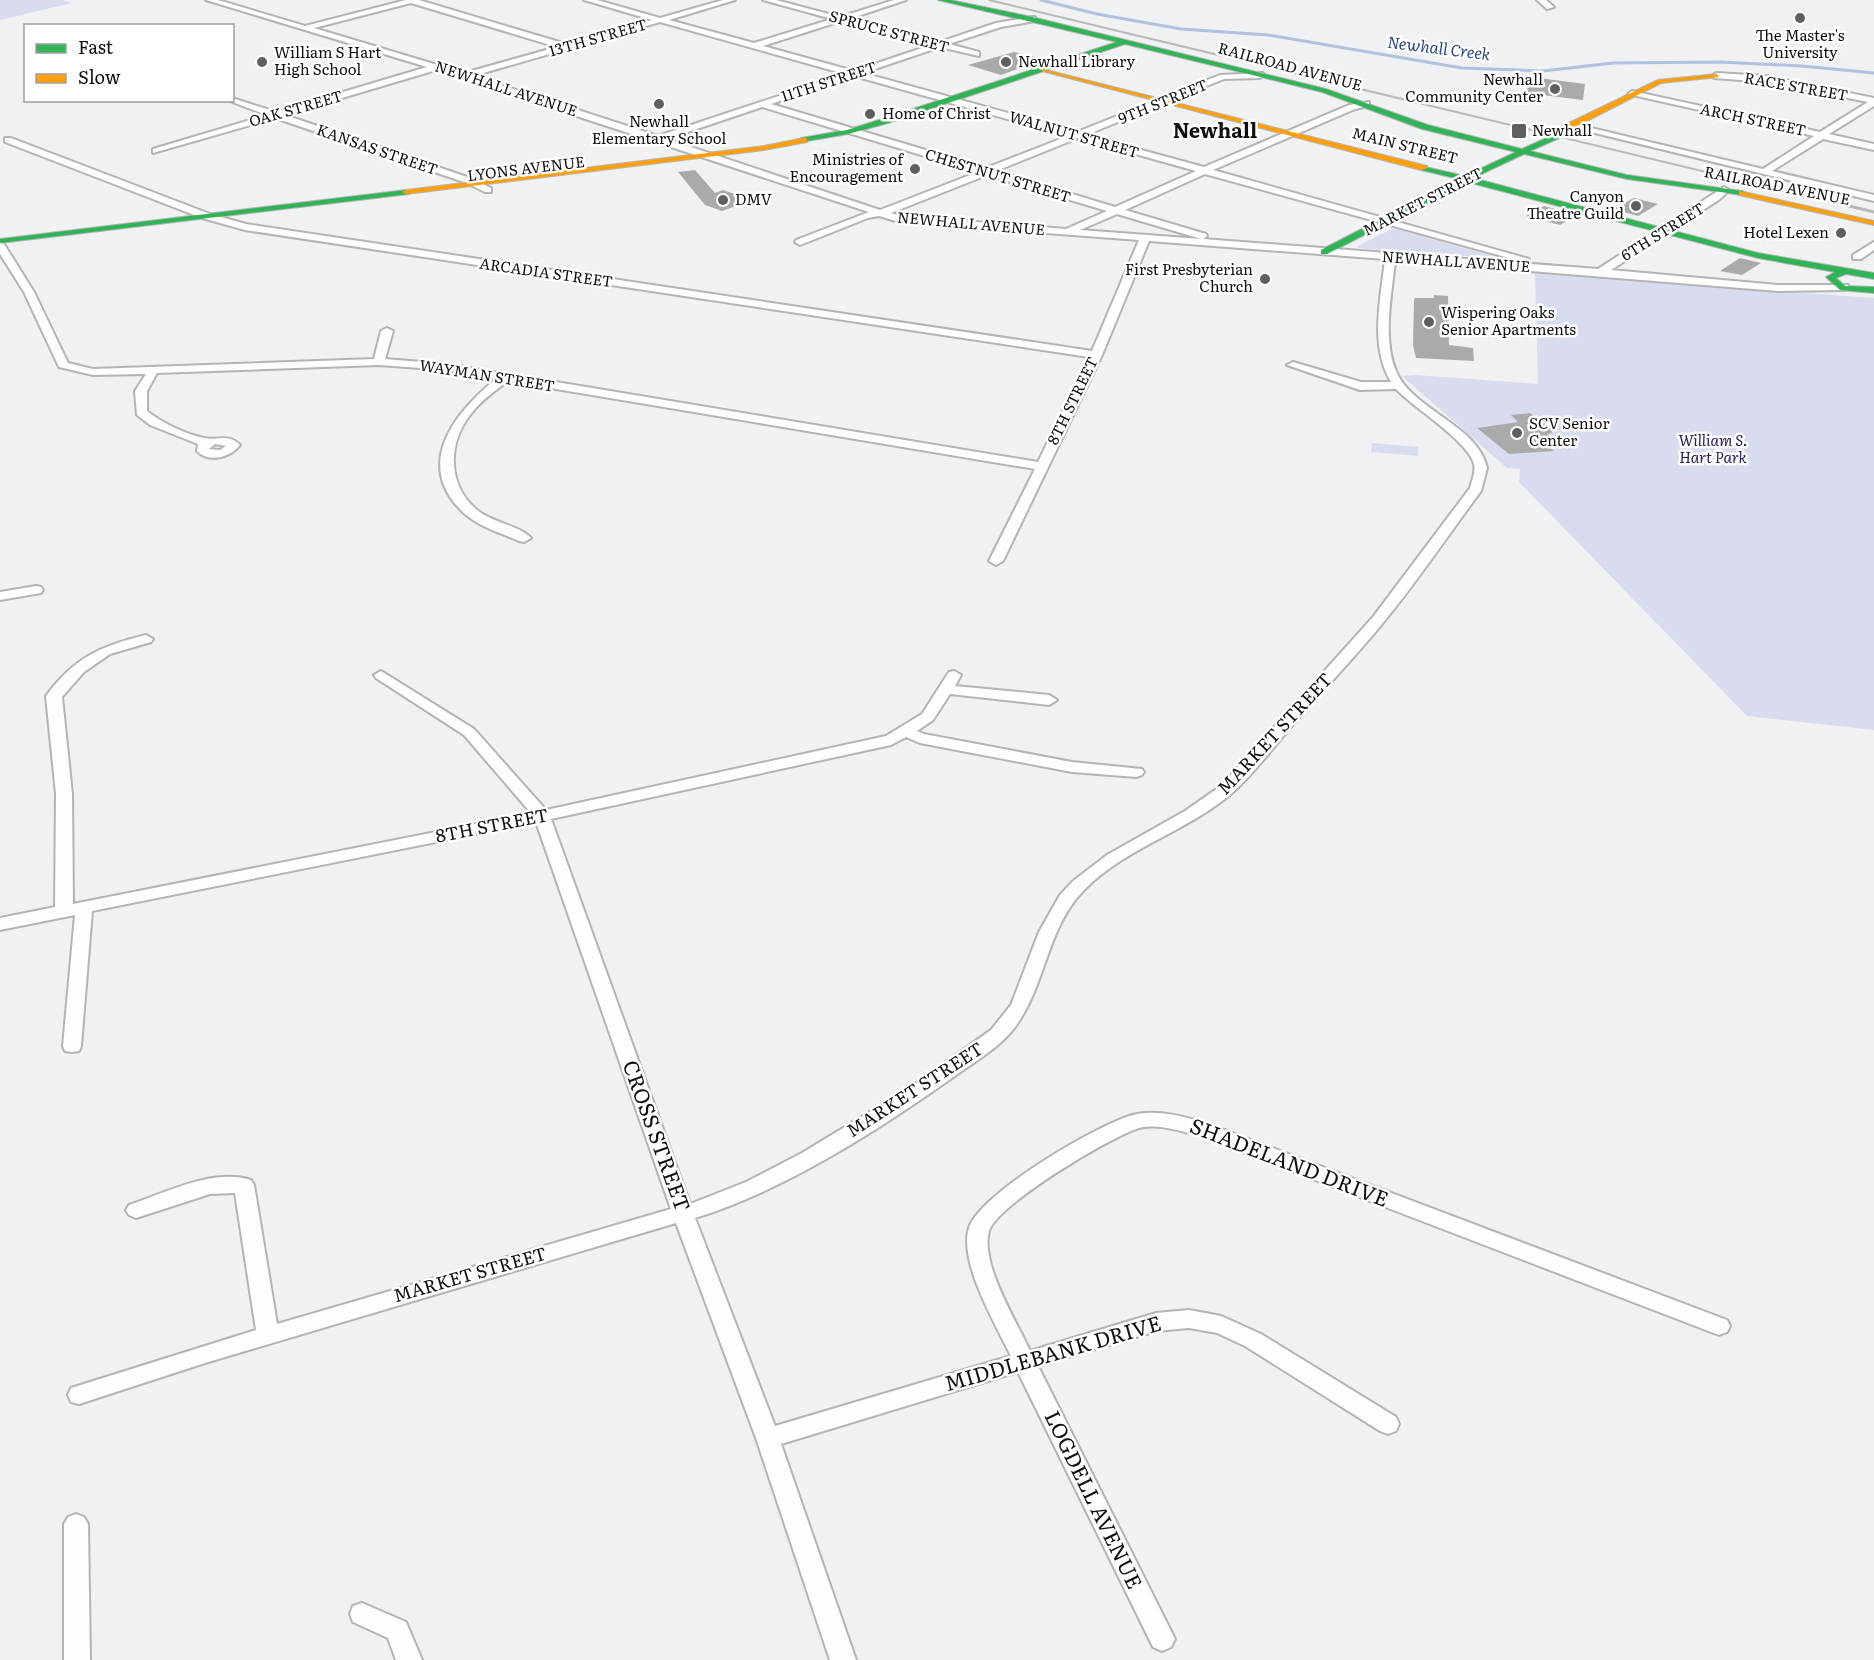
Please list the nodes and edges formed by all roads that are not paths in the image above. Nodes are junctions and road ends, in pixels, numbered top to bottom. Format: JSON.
{"nodes":[{"id":1,"x":210,"y":0,"type":"edge"},
{"id":2,"x":588,"y":0,"type":"edge"},
{"id":3,"x":731,"y":0,"type":"edge"},
{"id":4,"x":767,"y":0,"type":"edge"},
{"id":5,"x":902,"y":0,"type":"edge"},
{"id":6,"x":941,"y":0,"type":"edge"},
{"id":7,"x":1541,"y":0,"type":"edge"},
{"id":8,"x":413,"y":1,"type":"edge"},
{"id":9,"x":1550,"y":8,"type":"dead end"},
{"id":10,"x":1010,"y":14,"type":"junction"},
{"id":11,"x":840,"y":19,"type":"junction"},
{"id":12,"x":1032,"y":19,"type":"junction"},
{"id":13,"x":659,"y":20,"type":"junction"},
{"id":14,"x":999,"y":25,"type":"junction"},
{"id":15,"x":305,"y":28,"type":"junction"},
{"id":16,"x":1123,"y":42,"type":"junction"},
{"id":17,"x":940,"y":45,"type":"junction"},
{"id":18,"x":753,"y":46,"type":"junction"},
{"id":19,"x":567,"y":47,"type":"junction"},
{"id":20,"x":976,"y":54,"type":"dead end"},
{"id":21,"x":436,"y":67,"type":"junction"},
{"id":22,"x":1044,"y":70,"type":"junction"},
{"id":23,"x":1222,"y":71,"type":"junction"},
{"id":24,"x":853,"y":73,"type":"junction"},
{"id":25,"x":465,"y":76,"type":"junction"},
{"id":26,"x":1718,"y":76,"type":"joint"},
{"id":27,"x":1632,"y":94,"type":"junction"},
{"id":28,"x":234,"y":101,"type":"edge"},
{"id":29,"x":1164,"y":101,"type":"junction"},
{"id":30,"x":956,"y":102,"type":"junction"},
{"id":31,"x":1874,"y":102,"type":"edge"},
{"id":32,"x":760,"y":104,"type":"junction"},
{"id":33,"x":1366,"y":104,"type":"junction"},
{"id":34,"x":275,"y":115,"type":"junction"},
{"id":35,"x":1570,"y":126,"type":"junction"},
{"id":36,"x":848,"y":132,"type":"junction"},
{"id":37,"x":1289,"y":133,"type":"junction"},
{"id":38,"x":863,"y":135,"type":"junction"},
{"id":39,"x":1820,"y":135,"type":"junction"},
{"id":40,"x":1077,"y":136,"type":"junction"},
{"id":41,"x":658,"y":139,"type":"junction"},
{"id":42,"x":8,"y":140,"type":"dead end"},
{"id":43,"x":1874,"y":147,"type":"edge"},
{"id":44,"x":156,"y":151,"type":"dead end"},
{"id":45,"x":1521,"y":152,"type":"junction"},
{"id":46,"x":719,"y":159,"type":"junction"},
{"id":47,"x":1205,"y":171,"type":"junction"},
{"id":48,"x":987,"y":172,"type":"junction"},
{"id":49,"x":1764,"y":172,"type":"junction"},
{"id":50,"x":1467,"y":179,"type":"junction"},
{"id":51,"x":482,"y":187,"type":"junction"},
{"id":52,"x":1724,"y":190,"type":"junction"},
{"id":53,"x":1874,"y":198,"type":"edge"},
{"id":54,"x":1114,"y":210,"type":"junction"},
{"id":55,"x":878,"y":213,"type":"junction"},
{"id":56,"x":206,"y":216,"type":"junction"},
{"id":57,"x":228,"y":222,"type":"junction"},
{"id":58,"x":1385,"y":222,"type":"junction"},
{"id":59,"x":1874,"y":223,"type":"edge"},
{"id":60,"x":1666,"y":231,"type":"junction"},
{"id":61,"x":1066,"y":232,"type":"junction"},
{"id":62,"x":1146,"y":239,"type":"junction"},
{"id":63,"x":800,"y":242,"type":"dead end"},
{"id":64,"x":1236,"y":245,"type":"junction"},
{"id":65,"x":1874,"y":245,"type":"edge"},
{"id":66,"x":1,"y":247,"type":"edge"},
{"id":67,"x":1324,"y":252,"type":"junction"},
{"id":68,"x":1390,"y":257,"type":"junction"},
{"id":69,"x":1857,"y":257,"type":"dead end"},
{"id":70,"x":1560,"y":269,"type":"junction"},
{"id":71,"x":1600,"y":272,"type":"junction"},
{"id":72,"x":1834,"y":276,"type":"junction"},
{"id":73,"x":1874,"y":276,"type":"edge"},
{"id":74,"x":1693,"y":279,"type":"junction"},
{"id":75,"x":1844,"y":287,"type":"junction"},
{"id":76,"x":1874,"y":290,"type":"edge"},
{"id":77,"x":387,"y":331,"type":"dead end"},
{"id":78,"x":1096,"y":355,"type":"junction"},
{"id":79,"x":379,"y":362,"type":"junction"},
{"id":80,"x":1293,"y":365,"type":"dead end"},
{"id":81,"x":153,"y":371,"type":"junction"},
{"id":82,"x":504,"y":378,"type":"junction"},
{"id":83,"x":1399,"y":385,"type":"junction"},
{"id":84,"x":206,"y":443,"type":"dead end"},
{"id":85,"x":1041,"y":466,"type":"junction"},
{"id":86,"x":524,"y":538,"type":"dead end"},
{"id":87,"x":996,"y":561,"type":"dead end"},
{"id":88,"x":36,"y":590,"type":"dead end"},
{"id":89,"x":0,"y":596,"type":"edge"},
{"id":90,"x":146,"y":639,"type":"dead end"},
{"id":91,"x":381,"y":675,"type":"dead end"},
{"id":92,"x":954,"y":675,"type":"dead end"},
{"id":93,"x":944,"y":690,"type":"junction"},
{"id":94,"x":1049,"y":700,"type":"dead end"},
{"id":95,"x":905,"y":731,"type":"junction"},
{"id":96,"x":1136,"y":772,"type":"dead end"},
{"id":97,"x":542,"y":816,"type":"junction"},
{"id":98,"x":84,"y":907,"type":"junction"},
{"id":99,"x":64,"y":910,"type":"junction"},
{"id":100,"x":0,"y":924,"type":"edge"},
{"id":101,"x":72,"y":1046,"type":"dead end"},
{"id":102,"x":135,"y":1210,"type":"dead end"},
{"id":103,"x":683,"y":1213,"type":"junction"},
{"id":104,"x":1719,"y":1326,"type":"dead end"},
{"id":105,"x":268,"y":1335,"type":"junction"},
{"id":106,"x":1024,"y":1361,"type":"junction"},
{"id":107,"x":80,"y":1395,"type":"dead end"},
{"id":108,"x":1388,"y":1424,"type":"dead end"},
{"id":109,"x":768,"y":1438,"type":"junction"},
{"id":110,"x":76,"y":1524,"type":"dead end"},
{"id":111,"x":362,"y":1614,"type":"dead end"},
{"id":112,"x":1162,"y":1639,"type":"dead end"},
{"id":113,"x":77,"y":1660,"type":"edge"},
{"id":114,"x":409,"y":1660,"type":"edge"},
{"id":115,"x":843,"y":1660,"type":"edge"}],
"edges":[{"from":1,"to":15,"type":"street","name":"NEWHALL AVENUE"},
{"from":2,"to":13,"type":"street","name":"WALNUT STREET"},
{"from":3,"to":13,"type":"street","name":"13TH STREET"},
{"from":4,"to":11,"type":"street","name":"SPRUCE STREET"},
{"from":5,"to":11,"type":"street"},
{"from":6,"to":10,"type":"main road","name":"RAILROAD AVENUE"},
{"from":7,"to":9,"type":"street"},
{"from":8,"to":15,"type":"street"},
{"from":8,"to":19,"type":"street"},
{"from":10,"to":12,"type":"main road","name":"RAILROAD AVENUE"},
{"from":10,"to":14,"type":"street","name":"11TH STREET"},
{"from":11,"to":17,"type":"street","name":"SPRUCE STREET"},
{"from":11,"to":18,"type":"street"},
{"from":12,"to":14,"type":"street","name":"11TH STREET"},
{"from":12,"to":16,"type":"main road","name":"RAILROAD AVENUE"},
{"from":13,"to":18,"type":"street","name":"WALNUT STREET"},
{"from":13,"to":19,"type":"street","name":"13TH STREET"},
{"from":14,"to":17,"type":"street","name":"11TH STREET"},
{"from":15,"to":21,"type":"street","name":"NEWHALL AVENUE"},
{"from":16,"to":22,"type":"main road","name":"LYONS AVENUE"},
{"from":16,"to":23,"type":"main road","name":"RAILROAD AVENUE"},
{"from":17,"to":20,"type":"street","name":"SPRUCE STREET"},
{"from":17,"to":24,"type":"street","name":"11TH STREET"},
{"from":18,"to":24,"type":"street","name":"WALNUT STREET"},
{"from":19,"to":25,"type":"street","name":"13TH STREET"},
{"from":21,"to":25,"type":"street","name":"NEWHALL AVENUE"},
{"from":21,"to":34,"type":"street","name":"OAK STREET"},
{"from":22,"to":29,"type":"main road","name":"MAIN STREET"},
{"from":22,"to":30,"type":"main road","name":"LYONS AVENUE"},
{"from":23,"to":29,"type":"street","name":"9TH STREET"},
{"from":23,"to":33,"type":"main road","name":"RAILROAD AVENUE"},
{"from":24,"to":30,"type":"street","name":"WALNUT STREET"},
{"from":24,"to":32,"type":"street","name":"11TH STREET"},
{"from":25,"to":41,"type":"street","name":"NEWHALL AVENUE"},
{"from":26,"to":27,"type":"main road","name":"MARKET STREET"},
{"from":26,"to":31,"type":"street","name":"RACE STREET"},
{"from":27,"to":35,"type":"main road","name":"MARKET STREET"},
{"from":27,"to":39,"type":"street","name":"ARCH STREET"},
{"from":28,"to":34,"type":"street","name":"KANSAS STREET"},
{"from":29,"to":37,"type":"main road","name":"MAIN STREET"},
{"from":29,"to":40,"type":"street","name":"9TH STREET"},
{"from":30,"to":36,"type":"main road","name":"LYONS AVENUE"},
{"from":30,"to":38,"type":"main road","name":"LYONS AVENUE"},
{"from":30,"to":40,"type":"street","name":"WALNUT STREET"},
{"from":31,"to":39,"type":"street"},
{"from":32,"to":36,"type":"street","name":"CHESTNUT STREET"},
{"from":32,"to":41,"type":"street","name":"11TH STREET"},
{"from":33,"to":37,"type":"street"},
{"from":33,"to":45,"type":"main road","name":"RAILROAD AVENUE"},
{"from":34,"to":44,"type":"street","name":"OAK STREET"},
{"from":34,"to":51,"type":"street","name":"KANSAS STREET"},
{"from":35,"to":45,"type":"main road","name":"MARKET STREET"},
{"from":35,"to":49,"type":"street"},
{"from":36,"to":38,"type":"street","name":"CHESTNUT STREET"},
{"from":36,"to":46,"type":"main road","name":"LYONS AVENUE"},
{"from":37,"to":47,"type":"street"},
{"from":37,"to":50,"type":"main road","name":"MAIN STREET"},
{"from":38,"to":46,"type":"main road","name":"LYONS AVENUE"},
{"from":38,"to":48,"type":"street","name":"CHESTNUT STREET"},
{"from":39,"to":43,"type":"street","name":"ARCH STREET"},
{"from":39,"to":49,"type":"street"},
{"from":40,"to":47,"type":"street","name":"WALNUT STREET"},
{"from":40,"to":48,"type":"street","name":"9TH STREET"},
{"from":41,"to":46,"type":"street","name":"NEWHALL AVENUE"},
{"from":42,"to":56,"type":"street","name":"ARCADIA STREET"},
{"from":45,"to":50,"type":"main road","name":"MARKET STREET"},
{"from":45,"to":52,"type":"main road","name":"RAILROAD AVENUE"},
{"from":46,"to":51,"type":"main road","name":"LYONS AVENUE"},
{"from":46,"to":55,"type":"street","name":"NEWHALL AVENUE"},
{"from":47,"to":54,"type":"street"},
{"from":47,"to":58,"type":"street","name":"WALNUT STREET"},
{"from":48,"to":54,"type":"street","name":"CHESTNUT STREET"},
{"from":48,"to":55,"type":"street","name":"9TH STREET"},
{"from":49,"to":53,"type":"street"},
{"from":50,"to":58,"type":"main road","name":"MARKET STREET"},
{"from":50,"to":60,"type":"main road","name":"MAIN STREET"},
{"from":51,"to":56,"type":"main road","name":"LYONS AVENUE"},
{"from":51,"to":57,"type":"main road","name":"LYONS AVENUE"},
{"from":52,"to":59,"type":"main road","name":"RAILROAD AVENUE"},
{"from":52,"to":60,"type":"street","name":"6TH STREET"},
{"from":54,"to":61,"type":"street"},
{"from":54,"to":64,"type":"street","name":"CHESTNUT STREET"},
{"from":55,"to":61,"type":"street","name":"NEWHALL AVENUE"},
{"from":55,"to":63,"type":"street","name":"9TH STREET"},
{"from":56,"to":57,"type":"street","name":"ARCADIA STREET"},
{"from":56,"to":66,"type":"main road","name":"LYONS AVENUE"},
{"from":57,"to":66,"type":"main road","name":"LYONS AVENUE"},
{"from":57,"to":78,"type":"street","name":"ARCADIA STREET"},
{"from":58,"to":67,"type":"main road","name":"MARKET STREET"},
{"from":58,"to":70,"type":"street","name":"WALNUT STREET"},
{"from":60,"to":71,"type":"street","name":"6TH STREET"},
{"from":60,"to":72,"type":"main road","name":"MAIN STREET"},
{"from":61,"to":62,"type":"street","name":"NEWHALL AVENUE"},
{"from":62,"to":64,"type":"street","name":"NEWHALL AVENUE"},
{"from":62,"to":78,"type":"street","name":"8TH STREET"},
{"from":64,"to":67,"type":"street","name":"NEWHALL AVENUE"},
{"from":65,"to":69,"type":"street"},
{"from":66,"to":81,"type":"street","name":"WAYMAN STREET"},
{"from":67,"to":68,"type":"street","name":"NEWHALL AVENUE"},
{"from":68,"to":70,"type":"street","name":"NEWHALL AVENUE"},
{"from":68,"to":83,"type":"street","name":"MARKET STREET"},
{"from":70,"to":71,"type":"street","name":"NEWHALL AVENUE"},
{"from":71,"to":74,"type":"street","name":"NEWHALL AVENUE"},
{"from":72,"to":73,"type":"main road"},
{"from":72,"to":74,"type":"street","name":"NEWHALL AVENUE"},
{"from":72,"to":75,"type":"main road"},
{"from":74,"to":75,"type":"street","name":"NEWHALL AVENUE"},
{"from":75,"to":76,"type":"main road"},
{"from":77,"to":79,"type":"street"},
{"from":78,"to":85,"type":"street","name":"8TH STREET"},
{"from":79,"to":81,"type":"street","name":"WAYMAN STREET"},
{"from":79,"to":82,"type":"street","name":"WAYMAN STREET"},
{"from":80,"to":83,"type":"street"},
{"from":81,"to":84,"type":"street"},
{"from":82,"to":85,"type":"street","name":"WAYMAN STREET"},
{"from":82,"to":86,"type":"street"},
{"from":83,"to":103,"type":"street","name":"MARKET STREET"},
{"from":85,"to":87,"type":"street","name":"8TH STREET"},
{"from":88,"to":89,"type":"street"},
{"from":90,"to":99,"type":"street"},
{"from":91,"to":97,"type":"street","name":"CROSS STREET"},
{"from":92,"to":93,"type":"street","name":"8TH STREET"},
{"from":93,"to":94,"type":"street"},
{"from":93,"to":95,"type":"street","name":"8TH STREET"},
{"from":95,"to":96,"type":"street"},
{"from":95,"to":97,"type":"street","name":"8TH STREET"},
{"from":97,"to":98,"type":"street","name":"8TH STREET"},
{"from":97,"to":103,"type":"street","name":"CROSS STREET"},
{"from":98,"to":99,"type":"street","name":"8TH STREET"},
{"from":98,"to":101,"type":"street"},
{"from":99,"to":100,"type":"street","name":"8TH STREET"},
{"from":102,"to":105,"type":"street"},
{"from":103,"to":105,"type":"street","name":"MARKET STREET"},
{"from":103,"to":109,"type":"street","name":"CROSS STREET"},
{"from":104,"to":106,"type":"street","name":"SHADELAND DRIVE"},
{"from":105,"to":107,"type":"street","name":"MARKET STREET"},
{"from":106,"to":108,"type":"street","name":"MIDDLEBANK DRIVE"},
{"from":106,"to":109,"type":"street","name":"MIDDLEBANK DRIVE"},
{"from":106,"to":112,"type":"street","name":"LOGDELL AVENUE"},
{"from":109,"to":115,"type":"street","name":"CROSS STREET"},
{"from":110,"to":113,"type":"street"},
{"from":111,"to":114,"type":"street"}]}
